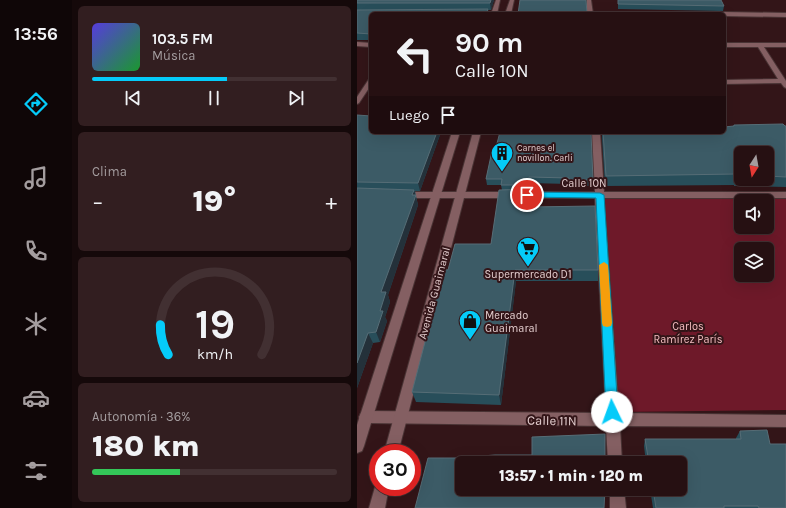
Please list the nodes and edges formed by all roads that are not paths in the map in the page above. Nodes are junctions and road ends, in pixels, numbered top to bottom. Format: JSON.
{"nodes":[{"id":1,"x":498,"y":0,"type":"edge"},
{"id":2,"x":512,"y":0,"type":"edge"},
{"id":3,"x":589,"y":0,"type":"edge"},
{"id":4,"x":495,"y":12,"type":"edge"},
{"id":5,"x":509,"y":12,"type":"edge"},
{"id":6,"x":590,"y":12,"type":"edge"},
{"id":7,"x":726,"y":14,"type":"edge"},
{"id":8,"x":786,"y":15,"type":"edge"},
{"id":9,"x":357,"y":44,"type":"edge"},
{"id":10,"x":369,"y":44,"type":"edge"},
{"id":11,"x":726,"y":45,"type":"edge"},
{"id":12,"x":759,"y":45,"type":"junction"},
{"id":13,"x":786,"y":45,"type":"edge"},
{"id":14,"x":367,"y":82,"type":"edge"},
{"id":15,"x":726,"y":82,"type":"edge"},
{"id":16,"x":785,"y":83,"type":"edge"},
{"id":17,"x":357,"y":102,"type":"edge"},
{"id":18,"x":456,"y":134,"type":"edge"},
{"id":19,"x":476,"y":134,"type":"edge"},
{"id":20,"x":596,"y":134,"type":"edge"},
{"id":21,"x":397,"y":195,"type":"edge"},
{"id":22,"x":600,"y":195,"type":"junction"},
{"id":23,"x":786,"y":195,"type":"edge"},
{"id":24,"x":436,"y":196,"type":"junction"},
{"id":25,"x":460,"y":196,"type":"junction"},
{"id":26,"x":366,"y":417,"type":"junction"},
{"id":27,"x":401,"y":418,"type":"junction"},
{"id":28,"x":613,"y":421,"type":"junction"},
{"id":29,"x":786,"y":421,"type":"edge"},
{"id":30,"x":394,"y":444,"type":"edge"},
{"id":31,"x":357,"y":446,"type":"edge"},
{"id":32,"x":615,"y":456,"type":"edge"},
{"id":33,"x":380,"y":496,"type":"edge"},
{"id":34,"x":617,"y":496,"type":"edge"},
{"id":35,"x":377,"y":508,"type":"edge"},
{"id":36,"x":618,"y":508,"type":"edge"}],
"edges":[{"from":1,"to":4,"type":"street"},
{"from":2,"to":5,"type":"street"},
{"from":3,"to":6,"type":"street"},
{"from":7,"to":8,"type":"street"},
{"from":9,"to":10,"type":"street"},
{"from":11,"to":12,"type":"street"},
{"from":12,"to":13,"type":"street"},
{"from":12,"to":16,"type":"street"},
{"from":14,"to":17,"type":"street"},
{"from":15,"to":16,"type":"street"},
{"from":18,"to":24,"type":"street"},
{"from":19,"to":25,"type":"street","name":"Avenida Guaimaral"},
{"from":20,"to":22,"type":"street"},
{"from":21,"to":24,"type":"street","name":"Calle 10N"},
{"from":22,"to":23,"type":"street","name":"Calle 10N"},
{"from":22,"to":25,"type":"street","name":"Calle 10N"},
{"from":22,"to":28,"type":"street"},
{"from":24,"to":25,"type":"street","name":"Calle 10N"},
{"from":24,"to":26,"type":"street"},
{"from":25,"to":27,"type":"street","name":"Avenida Guaimaral"},
{"from":26,"to":27,"type":"street","name":"Calle 11N"},
{"from":26,"to":31,"type":"street"},
{"from":27,"to":28,"type":"street","name":"Calle 11N"},
{"from":27,"to":30,"type":"street","name":"Avenida Guaimaral"},
{"from":28,"to":29,"type":"street","name":"Calle 11N"},
{"from":28,"to":32,"type":"street"},
{"from":33,"to":35,"type":"street"},
{"from":34,"to":36,"type":"street"}]}
